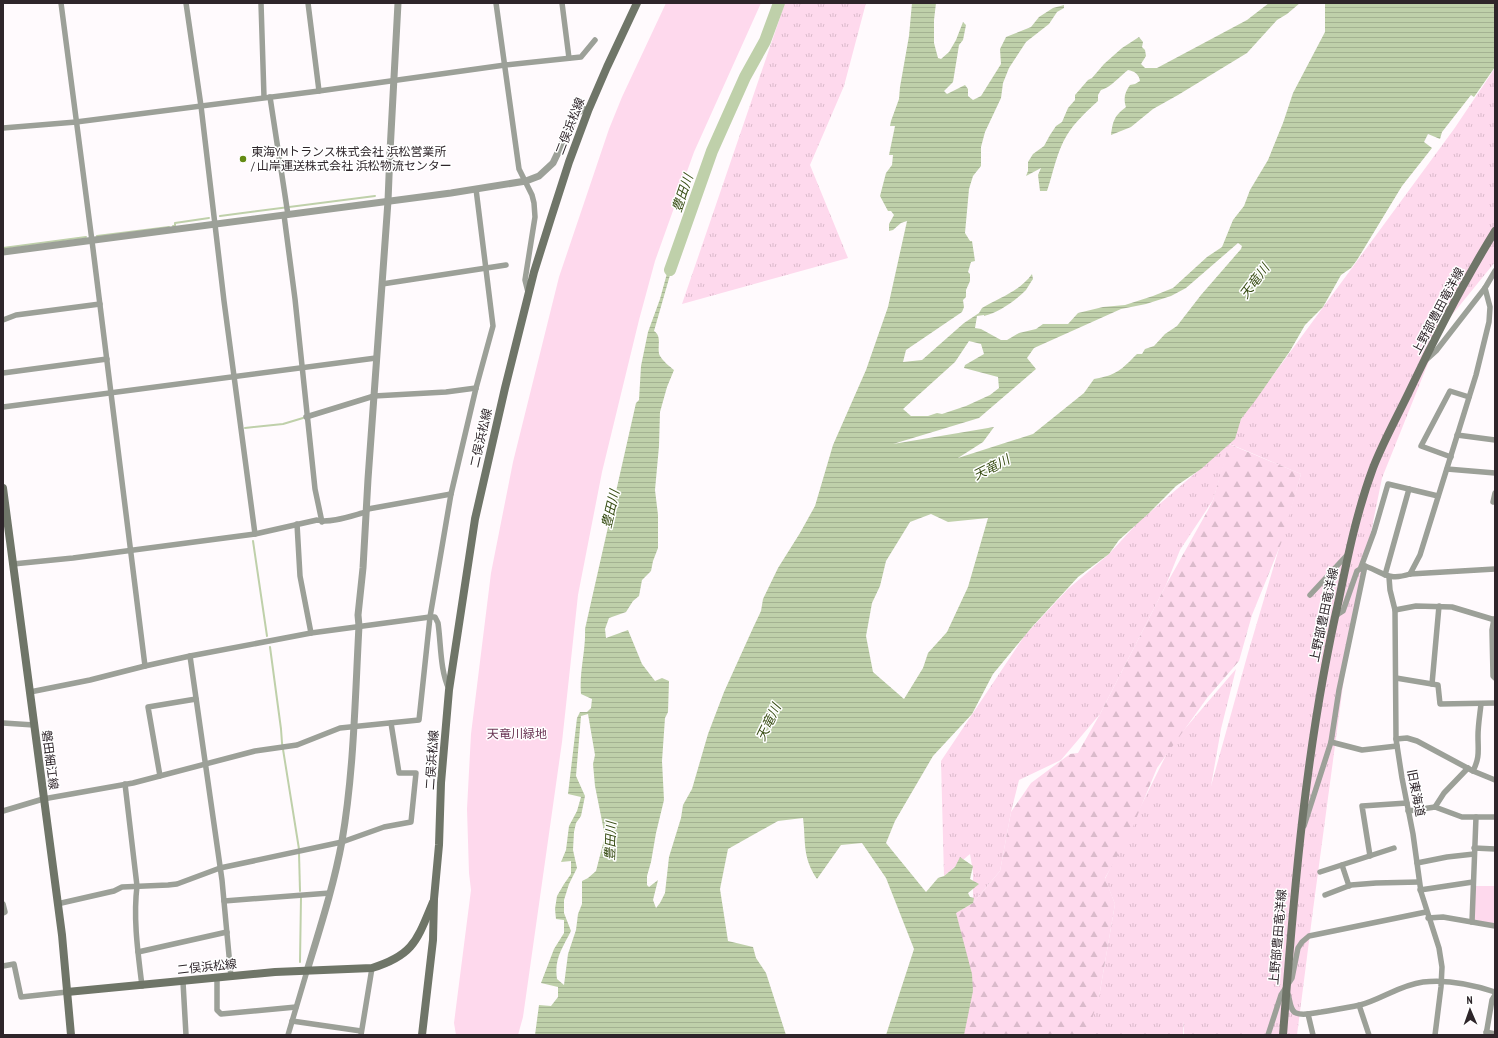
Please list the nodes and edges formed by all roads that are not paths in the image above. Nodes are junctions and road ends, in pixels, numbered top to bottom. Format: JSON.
{"nodes":[{"id":1,"x":60,"y":3,"type":"edge"},
{"id":2,"x":186,"y":3,"type":"edge"},
{"id":3,"x":261,"y":3,"type":"edge"},
{"id":4,"x":308,"y":3,"type":"edge"},
{"id":5,"x":398,"y":3,"type":"edge"},
{"id":6,"x":496,"y":3,"type":"edge"},
{"id":7,"x":562,"y":3,"type":"edge"},
{"id":8,"x":637,"y":3,"type":"edge"},
{"id":9,"x":595,"y":40,"type":"dead end"},
{"id":10,"x":569,"y":58,"type":"junction"},
{"id":11,"x":504,"y":65,"type":"junction"},
{"id":12,"x":394,"y":81,"type":"junction"},
{"id":13,"x":319,"y":91,"type":"junction"},
{"id":14,"x":267,"y":97,"type":"junction"},
{"id":15,"x":201,"y":106,"type":"junction"},
{"id":16,"x":588,"y":111,"type":"junction"},
{"id":17,"x":76,"y":122,"type":"junction"},
{"id":18,"x":3,"y":128,"type":"edge"},
{"id":19,"x":526,"y":181,"type":"junction"},
{"id":20,"x":476,"y":189,"type":"junction"},
{"id":21,"x":388,"y":202,"type":"junction"},
{"id":22,"x":286,"y":211,"type":"junction"},
{"id":23,"x":215,"y":224,"type":"junction"},
{"id":24,"x":1495,"y":232,"type":"edge"},
{"id":25,"x":92,"y":241,"type":"junction"},
{"id":26,"x":3,"y":252,"type":"edge"},
{"id":27,"x":506,"y":264,"type":"dead end"},
{"id":28,"x":485,"y":268,"type":"junction"},
{"id":29,"x":1495,"y":270,"type":"edge"},
{"id":30,"x":382,"y":284,"type":"junction"},
{"id":31,"x":1485,"y":288,"type":"junction"},
{"id":32,"x":529,"y":295,"type":"junction"},
{"id":33,"x":100,"y":304,"type":"junction"},
{"id":34,"x":3,"y":320,"type":"edge"},
{"id":35,"x":376,"y":358,"type":"junction"},
{"id":36,"x":107,"y":359,"type":"junction"},
{"id":37,"x":1424,"y":362,"type":"junction"},
{"id":38,"x":302,"y":368,"type":"junction"},
{"id":39,"x":3,"y":372,"type":"edge"},
{"id":40,"x":235,"y":377,"type":"junction"},
{"id":41,"x":476,"y":388,"type":"junction"},
{"id":42,"x":111,"y":393,"type":"junction"},
{"id":43,"x":374,"y":396,"type":"junction"},
{"id":44,"x":1469,"y":397,"type":"junction"},
{"id":45,"x":3,"y":406,"type":"edge"},
{"id":46,"x":306,"y":417,"type":"junction"},
{"id":47,"x":1457,"y":435,"type":"junction"},
{"id":48,"x":1495,"y":440,"type":"edge"},
{"id":49,"x":1450,"y":457,"type":"junction"},
{"id":50,"x":1447,"y":469,"type":"junction"},
{"id":51,"x":1495,"y":473,"type":"edge"},
{"id":52,"x":3,"y":488,"type":"edge"},
{"id":53,"x":1409,"y":489,"type":"junction"},
{"id":54,"x":1495,"y":493,"type":"edge"},
{"id":55,"x":451,"y":494,"type":"junction"},
{"id":56,"x":1438,"y":496,"type":"junction"},
{"id":57,"x":1495,"y":502,"type":"edge"},
{"id":58,"x":366,"y":512,"type":"junction"},
{"id":59,"x":322,"y":522,"type":"junction"},
{"id":60,"x":297,"y":524,"type":"junction"},
{"id":61,"x":255,"y":534,"type":"junction"},
{"id":62,"x":131,"y":551,"type":"junction"},
{"id":63,"x":1349,"y":553,"type":"junction"},
{"id":64,"x":13,"y":564,"type":"junction"},
{"id":65,"x":1363,"y":567,"type":"junction"},
{"id":66,"x":1495,"y":569,"type":"edge"},
{"id":67,"x":1410,"y":574,"type":"junction"},
{"id":68,"x":1387,"y":576,"type":"junction"},
{"id":69,"x":1310,"y":595,"type":"dead end"},
{"id":70,"x":1439,"y":606,"type":"junction"},
{"id":71,"x":1395,"y":610,"type":"junction"},
{"id":72,"x":1335,"y":616,"type":"junction"},
{"id":73,"x":430,"y":617,"type":"junction"},
{"id":74,"x":1494,"y":620,"type":"edge"},
{"id":75,"x":359,"y":626,"type":"junction"},
{"id":76,"x":311,"y":633,"type":"junction"},
{"id":77,"x":190,"y":656,"type":"junction"},
{"id":78,"x":145,"y":666,"type":"junction"},
{"id":79,"x":1396,"y":678,"type":"junction"},
{"id":80,"x":1495,"y":678,"type":"edge"},
{"id":81,"x":1432,"y":684,"type":"junction"},
{"id":82,"x":449,"y":690,"type":"junction"},
{"id":83,"x":30,"y":692,"type":"junction"},
{"id":84,"x":196,"y":699,"type":"junction"},
{"id":85,"x":1495,"y":703,"type":"edge"},
{"id":86,"x":1481,"y":704,"type":"junction"},
{"id":87,"x":3,"y":723,"type":"edge"},
{"id":88,"x":392,"y":723,"type":"junction"},
{"id":89,"x":34,"y":725,"type":"junction"},
{"id":90,"x":353,"y":726,"type":"junction"},
{"id":91,"x":1396,"y":739,"type":"junction"},
{"id":92,"x":1331,"y":742,"type":"junction"},
{"id":93,"x":1397,"y":746,"type":"junction"},
{"id":94,"x":205,"y":764,"type":"junction"},
{"id":95,"x":1471,"y":769,"type":"junction"},
{"id":96,"x":160,"y":776,"type":"junction"},
{"id":97,"x":1495,"y":780,"type":"edge"},
{"id":98,"x":125,"y":784,"type":"junction"},
{"id":99,"x":44,"y":799,"type":"junction"},
{"id":100,"x":1407,"y":803,"type":"junction"},
{"id":101,"x":1435,"y":807,"type":"junction"},
{"id":102,"x":3,"y":811,"type":"edge"},
{"id":103,"x":1408,"y":811,"type":"junction"},
{"id":104,"x":1476,"y":817,"type":"junction"},
{"id":105,"x":1495,"y":817,"type":"edge"},
{"id":106,"x":1300,"y":834,"type":"junction"},
{"id":107,"x":342,"y":842,"type":"junction"},
{"id":108,"x":1394,"y":848,"type":"dead end"},
{"id":109,"x":1495,"y":849,"type":"edge"},
{"id":110,"x":1474,"y":851,"type":"junction"},
{"id":111,"x":1370,"y":856,"type":"junction"},
{"id":112,"x":1417,"y":863,"type":"junction"},
{"id":113,"x":1342,"y":865,"type":"junction"},
{"id":114,"x":220,"y":868,"type":"junction"},
{"id":115,"x":1320,"y":872,"type":"dead end"},
{"id":116,"x":1419,"y":882,"type":"junction"},
{"id":117,"x":1473,"y":882,"type":"junction"},
{"id":118,"x":137,"y":886,"type":"junction"},
{"id":119,"x":1349,"y":886,"type":"junction"},
{"id":120,"x":1420,"y":890,"type":"junction"},
{"id":121,"x":330,"y":893,"type":"junction"},
{"id":122,"x":1325,"y":895,"type":"dead end"},
{"id":123,"x":434,"y":899,"type":"junction"},
{"id":124,"x":224,"y":901,"type":"junction"},
{"id":125,"x":3,"y":904,"type":"edge"},
{"id":126,"x":57,"y":904,"type":"junction"},
{"id":127,"x":1426,"y":912,"type":"junction"},
{"id":128,"x":3,"y":913,"type":"edge"},
{"id":129,"x":1428,"y":918,"type":"junction"},
{"id":130,"x":1472,"y":922,"type":"junction"},
{"id":131,"x":1495,"y":926,"type":"edge"},
{"id":132,"x":227,"y":932,"type":"junction"},
{"id":133,"x":138,"y":952,"type":"junction"},
{"id":134,"x":3,"y":966,"type":"edge"},
{"id":135,"x":372,"y":968,"type":"junction"},
{"id":136,"x":307,"y":971,"type":"junction"},
{"id":137,"x":231,"y":977,"type":"junction"},
{"id":138,"x":217,"y":978,"type":"junction"},
{"id":139,"x":1441,"y":981,"type":"junction"},
{"id":140,"x":183,"y":982,"type":"junction"},
{"id":141,"x":142,"y":986,"type":"junction"},
{"id":142,"x":1286,"y":988,"type":"junction"},
{"id":143,"x":67,"y":992,"type":"junction"},
{"id":144,"x":1495,"y":994,"type":"edge"},
{"id":145,"x":1360,"y":1005,"type":"junction"},
{"id":146,"x":296,"y":1007,"type":"junction"},
{"id":147,"x":1308,"y":1014,"type":"junction"},
{"id":148,"x":292,"y":1021,"type":"junction"},
{"id":149,"x":361,"y":1033,"type":"edge"},
{"id":150,"x":1486,"y":1033,"type":"edge"},
{"id":151,"x":1495,"y":1034,"type":"edge"},
{"id":152,"x":71,"y":1035,"type":"edge"},
{"id":153,"x":186,"y":1035,"type":"edge"},
{"id":154,"x":288,"y":1035,"type":"edge"},
{"id":155,"x":422,"y":1035,"type":"edge"},
{"id":156,"x":1268,"y":1035,"type":"edge"},
{"id":157,"x":1283,"y":1035,"type":"edge"},
{"id":158,"x":1313,"y":1035,"type":"edge"},
{"id":159,"x":1369,"y":1035,"type":"edge"},
{"id":160,"x":1435,"y":1035,"type":"edge"}],
"edges":[{"from":1,"to":17,"type":"street"},
{"from":2,"to":15,"type":"street"},
{"from":3,"to":14,"type":"street"},
{"from":4,"to":13,"type":"street"},
{"from":5,"to":12,"type":"street"},
{"from":6,"to":11,"type":"street"},
{"from":7,"to":10,"type":"street"},
{"from":8,"to":16,"type":"main road","name":"二俣浜松線"},
{"from":9,"to":10,"type":"street"},
{"from":10,"to":11,"type":"street"},
{"from":11,"to":12,"type":"street"},
{"from":11,"to":19,"type":"street"},
{"from":12,"to":13,"type":"street"},
{"from":12,"to":21,"type":"street"},
{"from":13,"to":14,"type":"street"},
{"from":14,"to":15,"type":"street"},
{"from":14,"to":22,"type":"street"},
{"from":15,"to":17,"type":"street"},
{"from":15,"to":23,"type":"street"},
{"from":16,"to":19,"type":"street"},
{"from":16,"to":32,"type":"main road","name":"二俣浜松線"},
{"from":17,"to":18,"type":"street"},
{"from":17,"to":25,"type":"street"},
{"from":19,"to":20,"type":"street"},
{"from":19,"to":32,"type":"street"},
{"from":20,"to":21,"type":"street"},
{"from":20,"to":28,"type":"street"},
{"from":21,"to":22,"type":"street"},
{"from":21,"to":30,"type":"street"},
{"from":22,"to":23,"type":"street"},
{"from":22,"to":38,"type":"street"},
{"from":23,"to":25,"type":"street"},
{"from":23,"to":40,"type":"street"},
{"from":24,"to":37,"type":"main road","name":"上野部豊田竜洋線"},
{"from":25,"to":26,"type":"street"},
{"from":25,"to":33,"type":"street"},
{"from":27,"to":28,"type":"street"},
{"from":28,"to":30,"type":"street"},
{"from":28,"to":41,"type":"street"},
{"from":29,"to":31,"type":"street"},
{"from":30,"to":35,"type":"street"},
{"from":31,"to":37,"type":"street"},
{"from":31,"to":44,"type":"street"},
{"from":32,"to":82,"type":"main road","name":"二俣浜松線"},
{"from":33,"to":34,"type":"street"},
{"from":33,"to":36,"type":"street"},
{"from":35,"to":38,"type":"street"},
{"from":35,"to":43,"type":"street"},
{"from":36,"to":39,"type":"street"},
{"from":36,"to":42,"type":"street"},
{"from":37,"to":63,"type":"main road","name":"上野部豊田竜洋線"},
{"from":38,"to":40,"type":"street"},
{"from":38,"to":46,"type":"street"},
{"from":40,"to":42,"type":"street"},
{"from":40,"to":61,"type":"street"},
{"from":41,"to":43,"type":"street"},
{"from":41,"to":55,"type":"street"},
{"from":42,"to":45,"type":"street"},
{"from":42,"to":62,"type":"street"},
{"from":43,"to":46,"type":"street"},
{"from":43,"to":58,"type":"street"},
{"from":44,"to":47,"type":"street"},
{"from":44,"to":49,"type":"street"},
{"from":46,"to":59,"type":"street"},
{"from":47,"to":48,"type":"street"},
{"from":47,"to":49,"type":"street"},
{"from":49,"to":50,"type":"street"},
{"from":50,"to":51,"type":"street"},
{"from":50,"to":56,"type":"street"},
{"from":52,"to":64,"type":"main road","name":"磐田細江線"},
{"from":53,"to":56,"type":"street"},
{"from":53,"to":65,"type":"street"},
{"from":53,"to":68,"type":"street"},
{"from":54,"to":57,"type":"street"},
{"from":55,"to":58,"type":"street"},
{"from":55,"to":73,"type":"street"},
{"from":56,"to":67,"type":"street"},
{"from":58,"to":59,"type":"street"},
{"from":58,"to":75,"type":"street"},
{"from":59,"to":60,"type":"street"},
{"from":60,"to":61,"type":"street"},
{"from":60,"to":76,"type":"street"},
{"from":61,"to":62,"type":"street"},
{"from":62,"to":64,"type":"street"},
{"from":62,"to":78,"type":"street"},
{"from":63,"to":69,"type":"street"},
{"from":63,"to":72,"type":"main road","name":"上野部豊田竜洋線"},
{"from":64,"to":83,"type":"main road","name":"磐田細江線"},
{"from":65,"to":68,"type":"street"},
{"from":65,"to":72,"type":"street"},
{"from":65,"to":92,"type":"street"},
{"from":66,"to":67,"type":"street"},
{"from":67,"to":68,"type":"street"},
{"from":68,"to":71,"type":"street","name":"旧東海道"},
{"from":70,"to":71,"type":"street"},
{"from":70,"to":74,"type":"street"},
{"from":70,"to":81,"type":"street"},
{"from":71,"to":79,"type":"street","name":"旧東海道"},
{"from":72,"to":106,"type":"main road","name":"上野部豊田竜洋線"},
{"from":73,"to":75,"type":"street"},
{"from":73,"to":82,"type":"street"},
{"from":73,"to":88,"type":"street"},
{"from":74,"to":80,"type":"street"},
{"from":75,"to":76,"type":"street"},
{"from":75,"to":90,"type":"street"},
{"from":76,"to":77,"type":"street"},
{"from":77,"to":78,"type":"street"},
{"from":77,"to":84,"type":"street"},
{"from":78,"to":83,"type":"street"},
{"from":79,"to":81,"type":"street"},
{"from":79,"to":91,"type":"street","name":"旧東海道"},
{"from":81,"to":86,"type":"street"},
{"from":82,"to":123,"type":"main road","name":"二俣浜松線"},
{"from":83,"to":89,"type":"main road","name":"磐田細江線"},
{"from":84,"to":94,"type":"street"},
{"from":84,"to":96,"type":"street"},
{"from":85,"to":86,"type":"street"},
{"from":86,"to":95,"type":"street"},
{"from":87,"to":89,"type":"street"},
{"from":88,"to":90,"type":"street"},
{"from":88,"to":107,"type":"street"},
{"from":89,"to":99,"type":"main road","name":"磐田細江線"},
{"from":90,"to":94,"type":"street"},
{"from":90,"to":107,"type":"street"},
{"from":91,"to":93,"type":"street","name":"旧東海道"},
{"from":91,"to":95,"type":"street"},
{"from":92,"to":93,"type":"street"},
{"from":92,"to":106,"type":"street"},
{"from":93,"to":100,"type":"street","name":"旧東海道"},
{"from":94,"to":96,"type":"street"},
{"from":94,"to":114,"type":"street"},
{"from":95,"to":97,"type":"street"},
{"from":95,"to":101,"type":"street"},
{"from":96,"to":98,"type":"street"},
{"from":98,"to":99,"type":"street"},
{"from":98,"to":118,"type":"street"},
{"from":99,"to":102,"type":"street"},
{"from":99,"to":126,"type":"main road","name":"磐田細江線"},
{"from":100,"to":103,"type":"street","name":"旧東海道"},
{"from":100,"to":111,"type":"street"},
{"from":101,"to":103,"type":"street"},
{"from":101,"to":104,"type":"street"},
{"from":103,"to":112,"type":"street","name":"旧東海道"},
{"from":104,"to":105,"type":"street"},
{"from":104,"to":110,"type":"street"},
{"from":106,"to":142,"type":"main road","name":"上野部豊田竜洋線"},
{"from":107,"to":114,"type":"street"},
{"from":107,"to":121,"type":"street"},
{"from":108,"to":111,"type":"street"},
{"from":109,"to":110,"type":"street"},
{"from":110,"to":112,"type":"street"},
{"from":110,"to":117,"type":"street"},
{"from":111,"to":113,"type":"street"},
{"from":112,"to":116,"type":"street","name":"旧東海道"},
{"from":113,"to":115,"type":"street"},
{"from":113,"to":119,"type":"street"},
{"from":114,"to":118,"type":"street"},
{"from":114,"to":124,"type":"street"},
{"from":116,"to":119,"type":"street"},
{"from":116,"to":120,"type":"street","name":"旧東海道"},
{"from":117,"to":120,"type":"street"},
{"from":117,"to":130,"type":"street"},
{"from":118,"to":126,"type":"street"},
{"from":118,"to":133,"type":"street"},
{"from":119,"to":122,"type":"street"},
{"from":120,"to":127,"type":"street","name":"旧東海道"},
{"from":121,"to":124,"type":"street"},
{"from":121,"to":136,"type":"street"},
{"from":123,"to":135,"type":"main road","name":"二俣浜松線"},
{"from":123,"to":155,"type":"main road","name":"二俣浜松線"},
{"from":124,"to":132,"type":"street"},
{"from":125,"to":128,"type":"street"},
{"from":126,"to":143,"type":"main road","name":"磐田細江線"},
{"from":127,"to":129,"type":"street","name":"旧東海道"},
{"from":127,"to":142,"type":"street"},
{"from":129,"to":130,"type":"street"},
{"from":129,"to":139,"type":"street","name":"旧東海道"},
{"from":130,"to":131,"type":"street"},
{"from":132,"to":133,"type":"street"},
{"from":132,"to":137,"type":"street"},
{"from":133,"to":141,"type":"street"},
{"from":134,"to":143,"type":"street"},
{"from":135,"to":136,"type":"main road","name":"二俣浜松線"},
{"from":135,"to":149,"type":"street"},
{"from":136,"to":137,"type":"main road","name":"二俣浜松線"},
{"from":136,"to":146,"type":"street"},
{"from":137,"to":138,"type":"main road","name":"二俣浜松線"},
{"from":138,"to":140,"type":"main road","name":"二俣浜松線"},
{"from":138,"to":146,"type":"street"},
{"from":139,"to":144,"type":"street"},
{"from":139,"to":145,"type":"street"},
{"from":139,"to":160,"type":"street","name":"旧東海道"},
{"from":140,"to":141,"type":"main road","name":"二俣浜松線"},
{"from":140,"to":153,"type":"street"},
{"from":141,"to":143,"type":"main road","name":"二俣浜松線"},
{"from":142,"to":147,"type":"street"},
{"from":142,"to":156,"type":"street"},
{"from":142,"to":157,"type":"main road","name":"上野部豊田竜洋線"},
{"from":143,"to":152,"type":"main road","name":"磐田細江線"},
{"from":144,"to":150,"type":"street"},
{"from":145,"to":147,"type":"street"},
{"from":145,"to":159,"type":"street"},
{"from":146,"to":148,"type":"street"},
{"from":147,"to":158,"type":"street"},
{"from":148,"to":149,"type":"street"},
{"from":148,"to":154,"type":"street"},
{"from":150,"to":151,"type":"street"}]}
